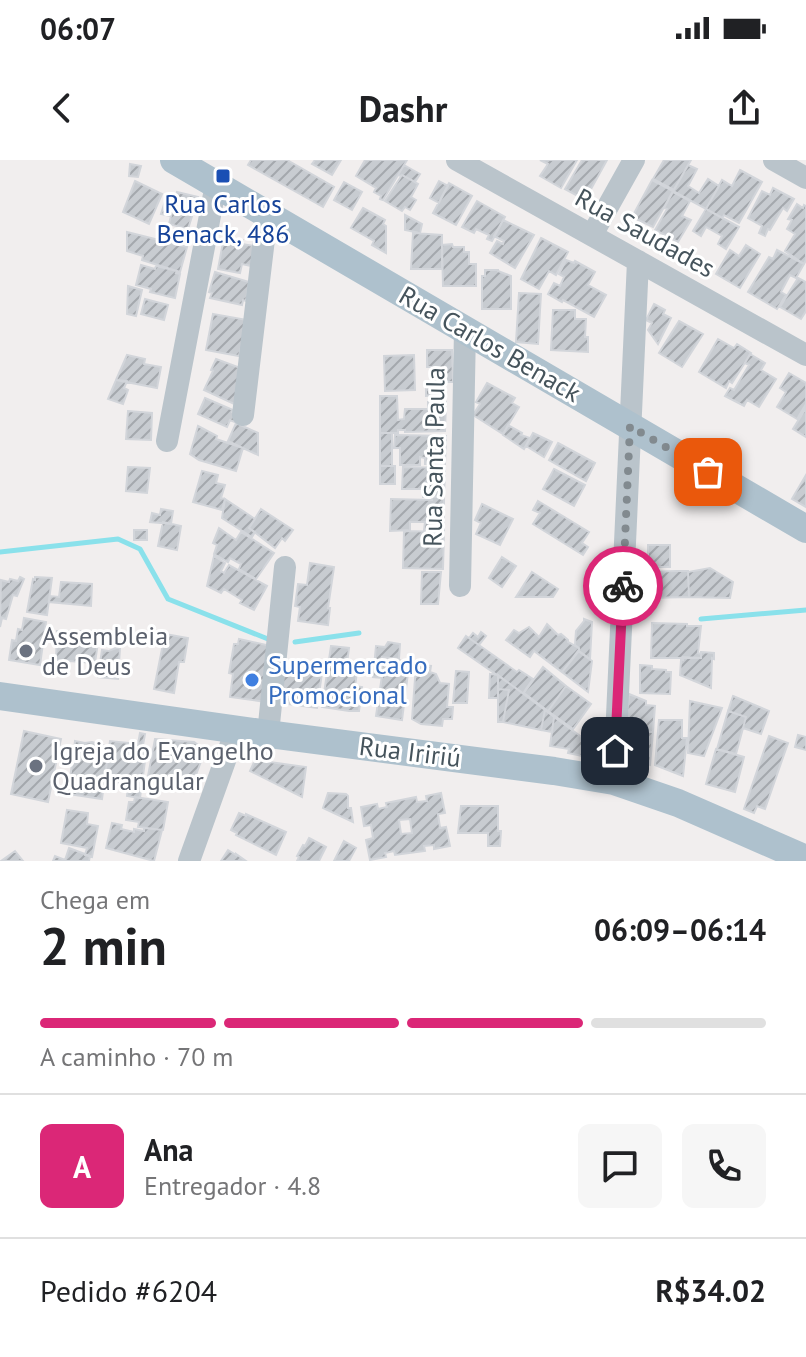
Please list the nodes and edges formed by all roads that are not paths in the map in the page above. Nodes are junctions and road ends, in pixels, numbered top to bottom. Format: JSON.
{"nodes":[{"id":1,"x":174,"y":160,"type":"edge"},
{"id":2,"x":457,"y":160,"type":"edge"},
{"id":3,"x":634,"y":160,"type":"edge"},
{"id":4,"x":774,"y":160,"type":"edge"},
{"id":5,"x":806,"y":178,"type":"edge"},
{"id":6,"x":216,"y":184,"type":"junction"},
{"id":7,"x":267,"y":214,"type":"junction"},
{"id":8,"x":592,"y":235,"type":"junction"},
{"id":9,"x":638,"y":261,"type":"junction"},
{"id":10,"x":465,"y":330,"type":"junction"},
{"id":11,"x":806,"y":355,"type":"edge"},
{"id":12,"x":243,"y":415,"type":"dead end"},
{"id":13,"x":630,"y":426,"type":"junction"},
{"id":14,"x":167,"y":441,"type":"dead end"},
{"id":15,"x":806,"y":529,"type":"edge"},
{"id":16,"x":285,"y":567,"type":"dead end"},
{"id":17,"x":460,"y":586,"type":"dead end"},
{"id":18,"x":0,"y":696,"type":"edge"},
{"id":19,"x":236,"y":730,"type":"junction"},
{"id":20,"x":268,"y":734,"type":"junction"},
{"id":21,"x":614,"y":781,"type":"junction"},
{"id":22,"x":806,"y":859,"type":"edge"},
{"id":23,"x":189,"y":861,"type":"edge"}],
"edges":[{"from":1,"to":6,"type":"main road","name":"Rua Carlos Benack"},
{"from":2,"to":8,"type":"street","name":"Rua Saudades"},
{"from":3,"to":8,"type":"street"},
{"from":4,"to":5,"type":"street"},
{"from":6,"to":7,"type":"main road","name":"Rua Carlos Benack"},
{"from":6,"to":14,"type":"street"},
{"from":7,"to":10,"type":"main road","name":"Rua Carlos Benack"},
{"from":7,"to":12,"type":"street"},
{"from":8,"to":9,"type":"street","name":"Rua Saudades"},
{"from":9,"to":11,"type":"street","name":"Rua Saudades"},
{"from":9,"to":13,"type":"street"},
{"from":10,"to":13,"type":"main road","name":"Rua Carlos Benack"},
{"from":10,"to":17,"type":"street","name":"Rua Santa Paula"},
{"from":13,"to":15,"type":"main road","name":"Rua Carlos Benack"},
{"from":13,"to":21,"type":"street"},
{"from":16,"to":20,"type":"street"},
{"from":18,"to":19,"type":"main road","name":"Rua Iririú"},
{"from":19,"to":20,"type":"main road","name":"Rua Iririú"},
{"from":19,"to":23,"type":"street"},
{"from":20,"to":21,"type":"main road","name":"Rua Iririú"},
{"from":21,"to":22,"type":"main road","name":"Rua Iririú"}]}
